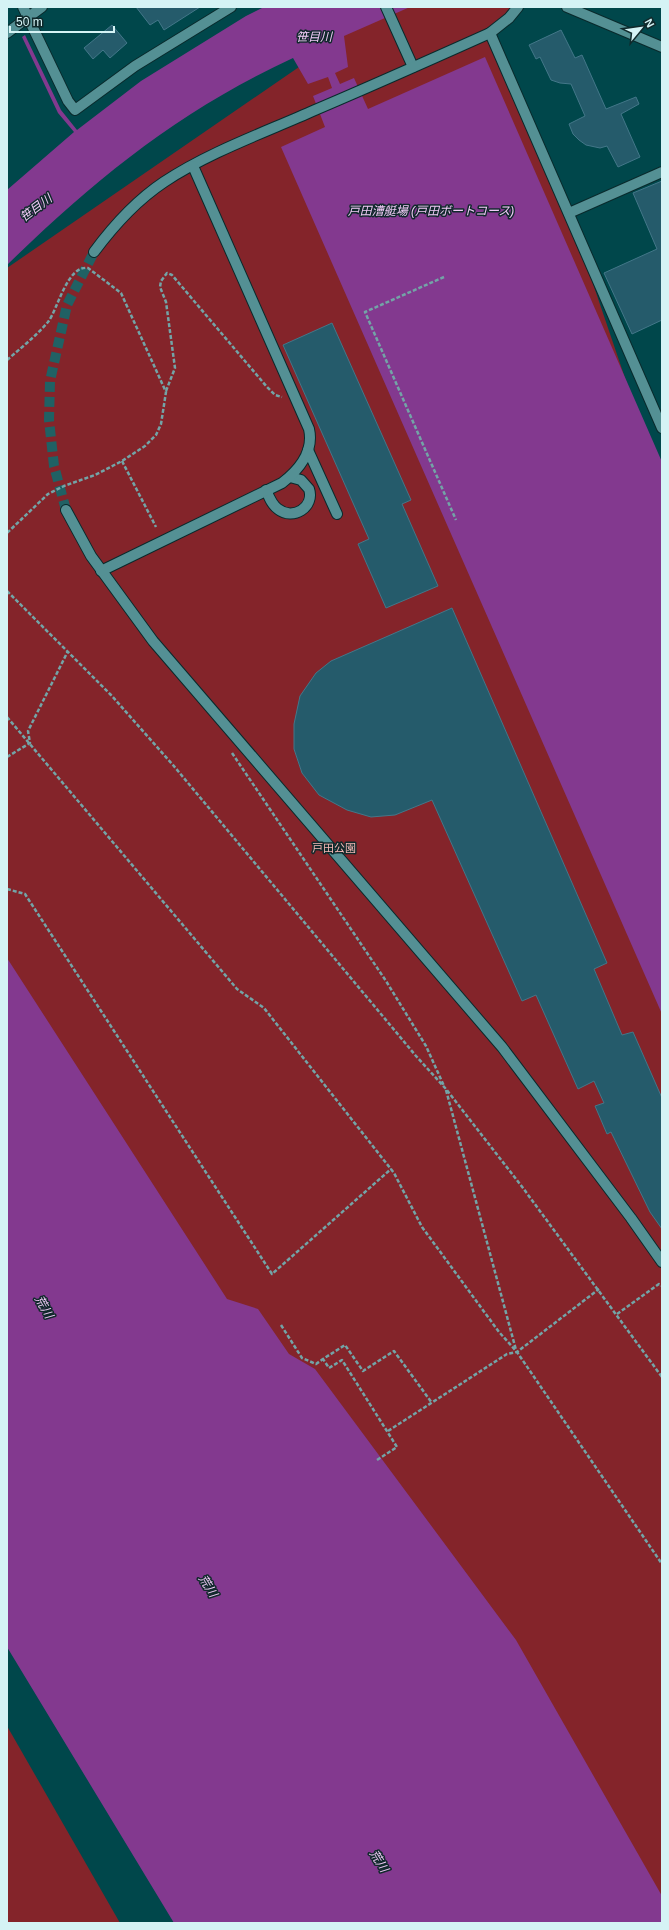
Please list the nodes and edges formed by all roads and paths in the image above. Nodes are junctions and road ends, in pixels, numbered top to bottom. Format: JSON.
{"nodes":[{"id":1,"x":23,"y":7,"type":"edge"},
{"id":2,"x":42,"y":7,"type":"edge"},
{"id":3,"x":231,"y":7,"type":"edge"},
{"id":4,"x":386,"y":7,"type":"edge"},
{"id":5,"x":518,"y":7,"type":"edge"},
{"id":6,"x":567,"y":7,"type":"edge"},
{"id":7,"x":28,"y":17,"type":"junction"},
{"id":8,"x":7,"y":33,"type":"edge"},
{"id":9,"x":490,"y":33,"type":"junction"},
{"id":10,"x":662,"y":47,"type":"edge"},
{"id":11,"x":413,"y":67,"type":"junction"},
{"id":12,"x":193,"y":166,"type":"junction"},
{"id":13,"x":662,"y":172,"type":"edge"},
{"id":14,"x":569,"y":213,"type":"junction"},
{"id":15,"x":94,"y":252,"type":"tunnel mouth"},
{"id":16,"x":444,"y":277,"type":"dead end"},
{"id":17,"x":7,"y":360,"type":"edge"},
{"id":18,"x":166,"y":392,"type":"junction"},
{"id":19,"x":294,"y":394,"type":"junction"},
{"id":20,"x":662,"y":428,"type":"edge"},
{"id":21,"x":308,"y":450,"type":"junction"},
{"id":22,"x":122,"y":461,"type":"junction"},
{"id":23,"x":290,"y":477,"type":"junction"},
{"id":24,"x":266,"y":490,"type":"junction"},
{"id":25,"x":66,"y":510,"type":"tunnel mouth"},
{"id":26,"x":337,"y":514,"type":"dead end"},
{"id":27,"x":456,"y":520,"type":"dead end"},
{"id":28,"x":156,"y":527,"type":"dead end"},
{"id":29,"x":7,"y":533,"type":"edge"},
{"id":30,"x":101,"y":571,"type":"junction"},
{"id":31,"x":7,"y":591,"type":"edge"},
{"id":32,"x":68,"y":651,"type":"junction"},
{"id":33,"x":7,"y":717,"type":"edge"},
{"id":34,"x":30,"y":743,"type":"junction"},
{"id":35,"x":230,"y":750,"type":"dead end"},
{"id":36,"x":7,"y":757,"type":"edge"},
{"id":37,"x":7,"y":889,"type":"edge"},
{"id":38,"x":446,"y":1089,"type":"junction"},
{"id":39,"x":391,"y":1169,"type":"junction"},
{"id":40,"x":662,"y":1262,"type":"edge"},
{"id":41,"x":662,"y":1286,"type":"edge"},
{"id":42,"x":599,"y":1289,"type":"junction"},
{"id":43,"x":617,"y":1314,"type":"junction"},
{"id":44,"x":281,"y":1325,"type":"dead end"},
{"id":45,"x":517,"y":1352,"type":"junction"},
{"id":46,"x":324,"y":1359,"type":"junction"},
{"id":47,"x":662,"y":1377,"type":"edge"},
{"id":48,"x":432,"y":1403,"type":"junction"},
{"id":49,"x":388,"y":1431,"type":"junction"},
{"id":50,"x":377,"y":1460,"type":"dead end"},
{"id":51,"x":662,"y":1564,"type":"edge"}],
"edges":[{"from":1,"to":7,"type":"street"},
{"from":2,"to":7,"type":"street"},
{"from":3,"to":7,"type":"street"},
{"from":4,"to":11,"type":"street"},
{"from":5,"to":9,"type":"street"},
{"from":6,"to":10,"type":"street"},
{"from":7,"to":8,"type":"street"},
{"from":9,"to":11,"type":"street"},
{"from":9,"to":14,"type":"street"},
{"from":11,"to":12,"type":"street"},
{"from":12,"to":15,"type":"street"},
{"from":12,"to":19,"type":"street"},
{"from":13,"to":14,"type":"street"},
{"from":14,"to":20,"type":"street"},
{"from":16,"to":27,"type":"path"},
{"from":17,"to":18,"type":"path"},
{"from":18,"to":19,"type":"path"},
{"from":18,"to":22,"type":"path"},
{"from":19,"to":21,"type":"street"},
{"from":21,"to":23,"type":"street"},
{"from":21,"to":26,"type":"street"},
{"from":22,"to":28,"type":"path"},
{"from":22,"to":29,"type":"path"},
{"from":23,"to":24,"type":"street"},
{"from":23,"to":24,"type":"street"},
{"from":24,"to":30,"type":"street"},
{"from":25,"to":30,"type":"street"},
{"from":30,"to":40,"type":"street"},
{"from":31,"to":32,"type":"path"},
{"from":32,"to":34,"type":"path"},
{"from":32,"to":38,"type":"path"},
{"from":33,"to":34,"type":"path"},
{"from":34,"to":36,"type":"path"},
{"from":34,"to":39,"type":"path"},
{"from":35,"to":38,"type":"path"},
{"from":37,"to":39,"type":"path"},
{"from":38,"to":42,"type":"path"},
{"from":38,"to":45,"type":"path"},
{"from":39,"to":45,"type":"path"},
{"from":41,"to":43,"type":"path"},
{"from":42,"to":43,"type":"path"},
{"from":42,"to":45,"type":"path"},
{"from":43,"to":47,"type":"path"},
{"from":44,"to":46,"type":"path"},
{"from":45,"to":48,"type":"path"},
{"from":45,"to":51,"type":"path"},
{"from":46,"to":48,"type":"path"},
{"from":46,"to":49,"type":"path"},
{"from":48,"to":49,"type":"path"},
{"from":49,"to":50,"type":"path"}]}
